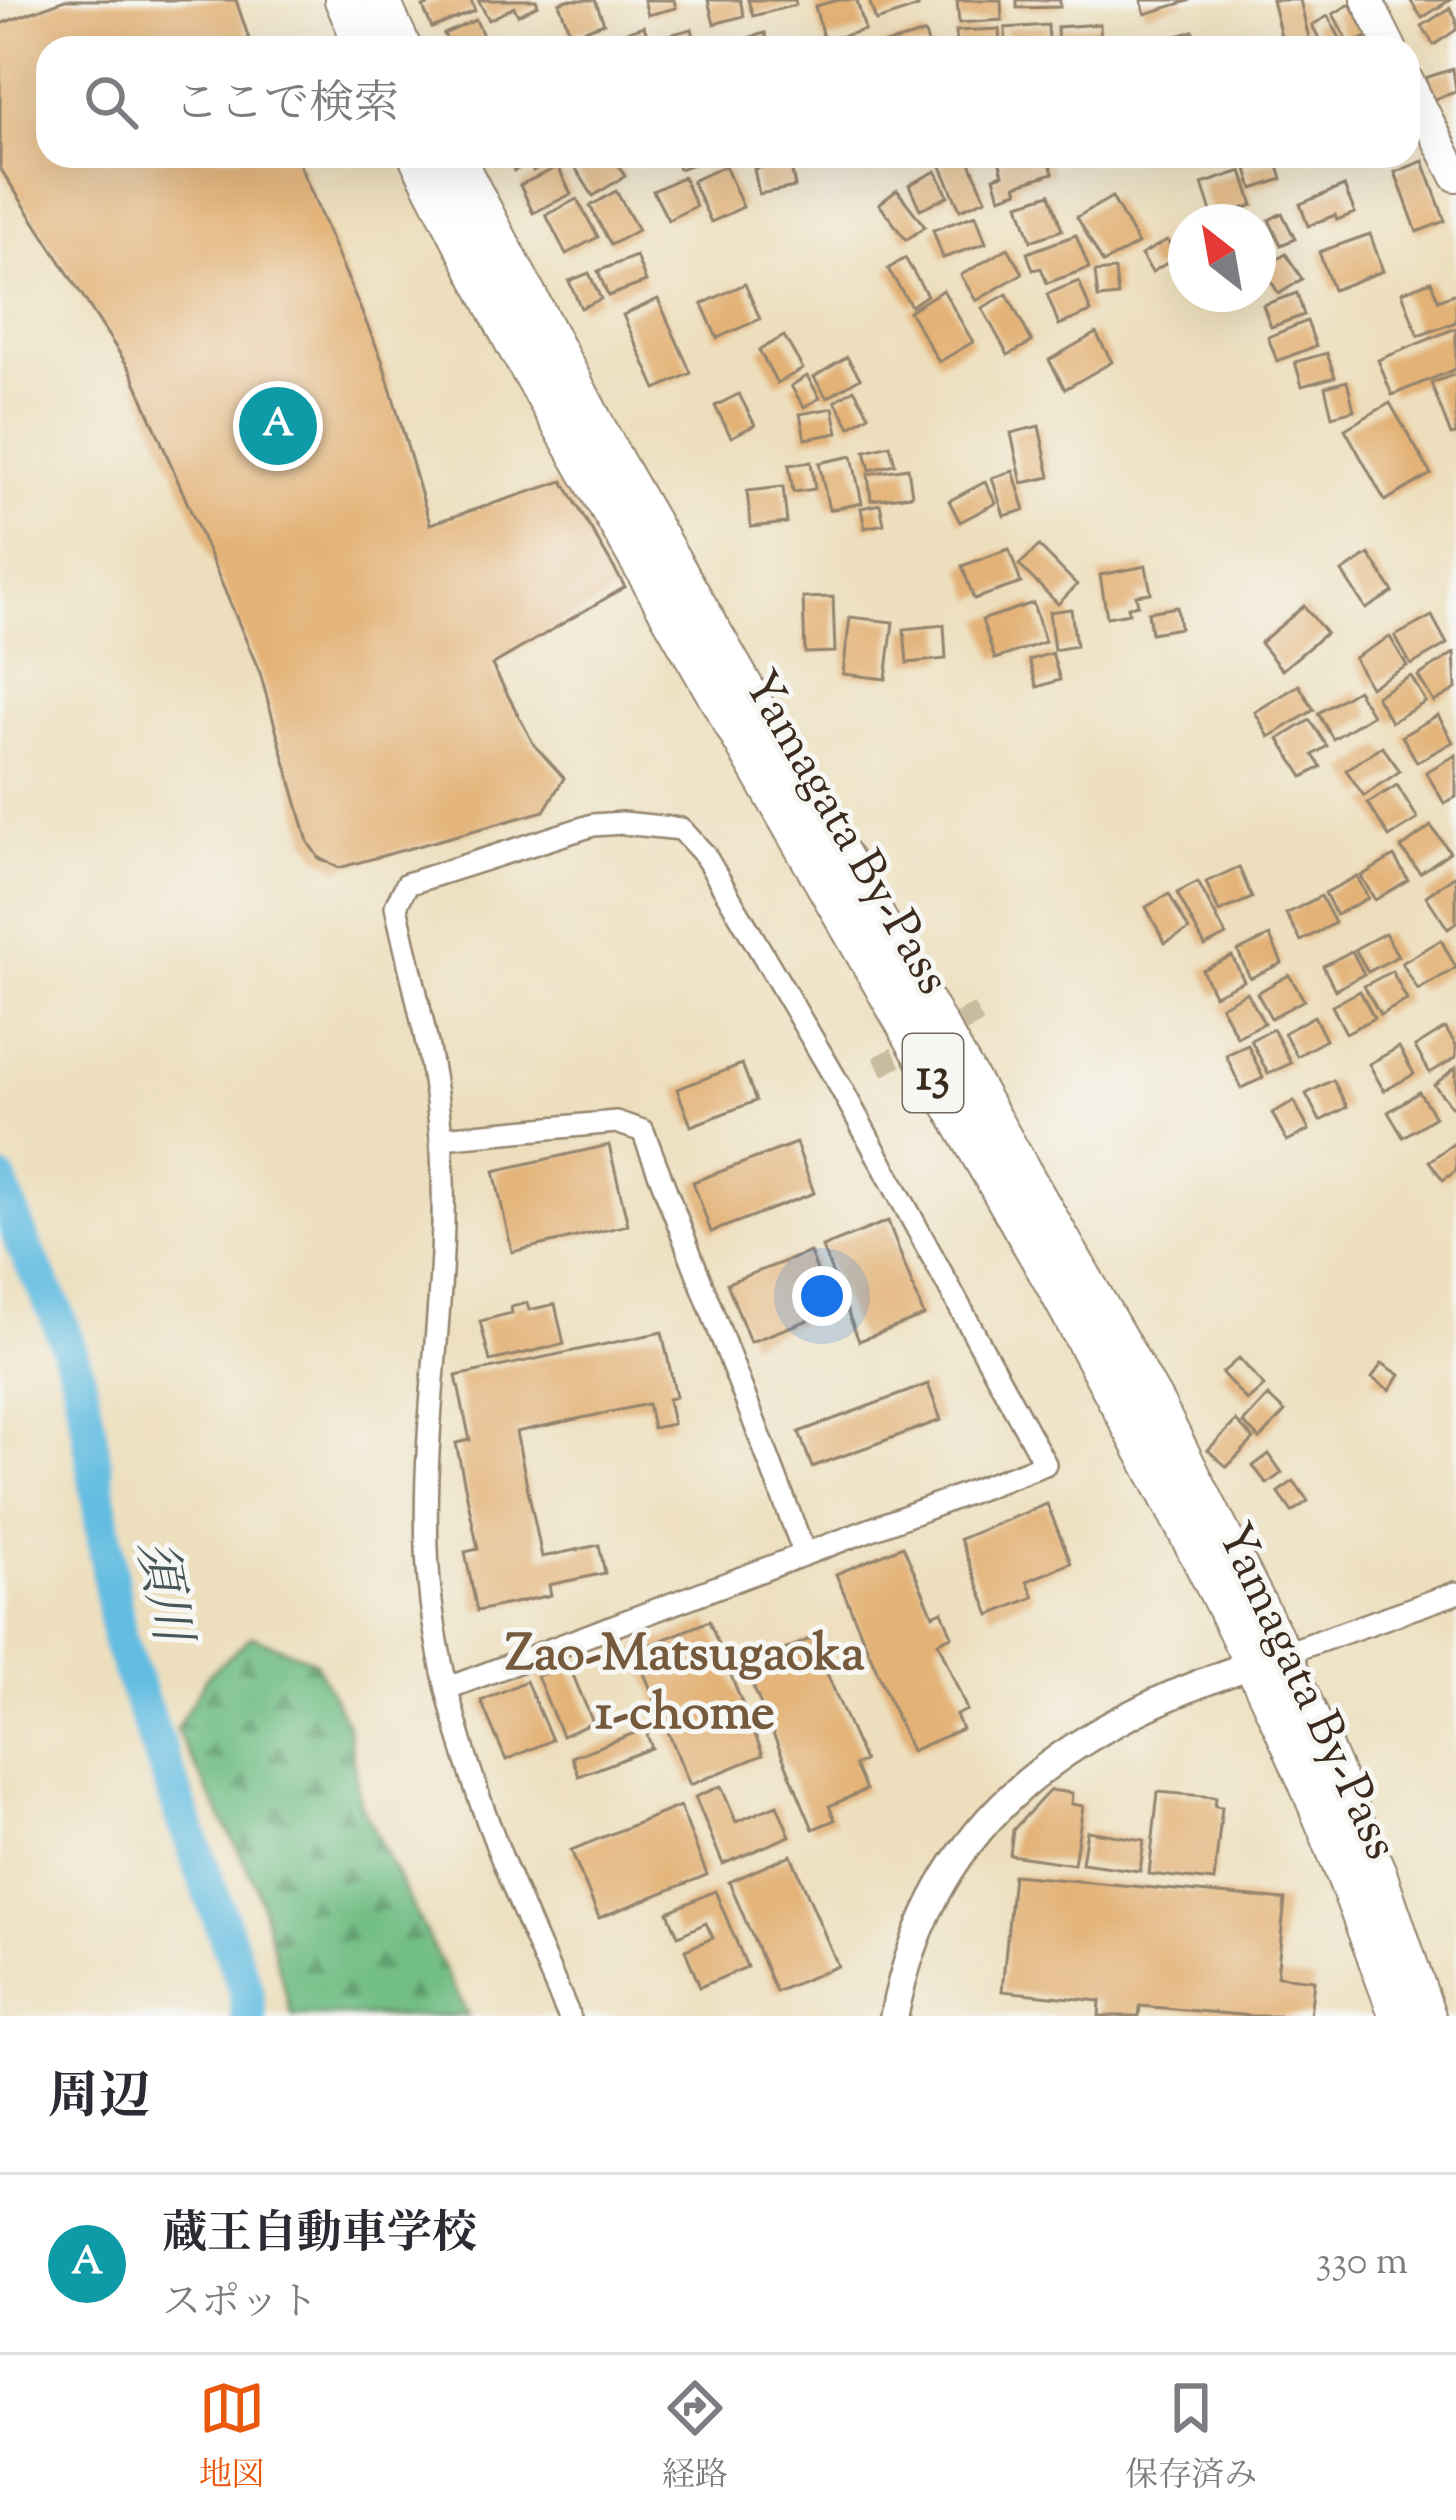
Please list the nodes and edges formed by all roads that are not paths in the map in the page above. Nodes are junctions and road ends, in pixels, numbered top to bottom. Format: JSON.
{"nodes":[{"id":1,"x":343,"y":0,"type":"edge"},
{"id":2,"x":381,"y":0,"type":"edge"},
{"id":3,"x":1367,"y":0,"type":"edge"},
{"id":4,"x":359,"y":36,"type":"edge"},
{"id":5,"x":398,"y":36,"type":"edge"},
{"id":6,"x":1385,"y":36,"type":"edge"},
{"id":7,"x":1420,"y":105,"type":"edge"},
{"id":8,"x":423,"y":168,"type":"edge"},
{"id":9,"x":461,"y":168,"type":"edge"},
{"id":10,"x":1456,"y":176,"type":"edge"},
{"id":11,"x":441,"y":1138,"type":"junction"},
{"id":12,"x":804,"y":1552,"type":"junction"},
{"id":13,"x":1456,"y":1593,"type":"edge"},
{"id":14,"x":1268,"y":1659,"type":"junction"},
{"id":15,"x":448,"y":1688,"type":"junction"},
{"id":16,"x":569,"y":2016,"type":"edge"},
{"id":17,"x":894,"y":2016,"type":"edge"},
{"id":18,"x":1397,"y":2016,"type":"edge"},
{"id":19,"x":1427,"y":2016,"type":"edge"}],
"edges":[{"from":1,"to":4,"type":"highway"},
{"from":2,"to":5,"type":"highway"},
{"from":3,"to":6,"type":"main road"},
{"from":7,"to":10,"type":"main road"},
{"from":8,"to":14,"type":"highway","name":"Yamagata By-Pass","number":"13"},
{"from":9,"to":14,"type":"highway","name":"Yamagata By-Pass","number":"13"},
{"from":11,"to":12,"type":"street"},
{"from":11,"to":12,"type":"street"},
{"from":11,"to":15,"type":"street"},
{"from":12,"to":15,"type":"street"},
{"from":13,"to":14,"type":"street"},
{"from":14,"to":17,"type":"street"},
{"from":14,"to":18,"type":"highway","name":"Yamagata By-Pass","number":"13"},
{"from":14,"to":19,"type":"highway","name":"Yamagata By-Pass","number":"13"},
{"from":15,"to":16,"type":"street"}]}
